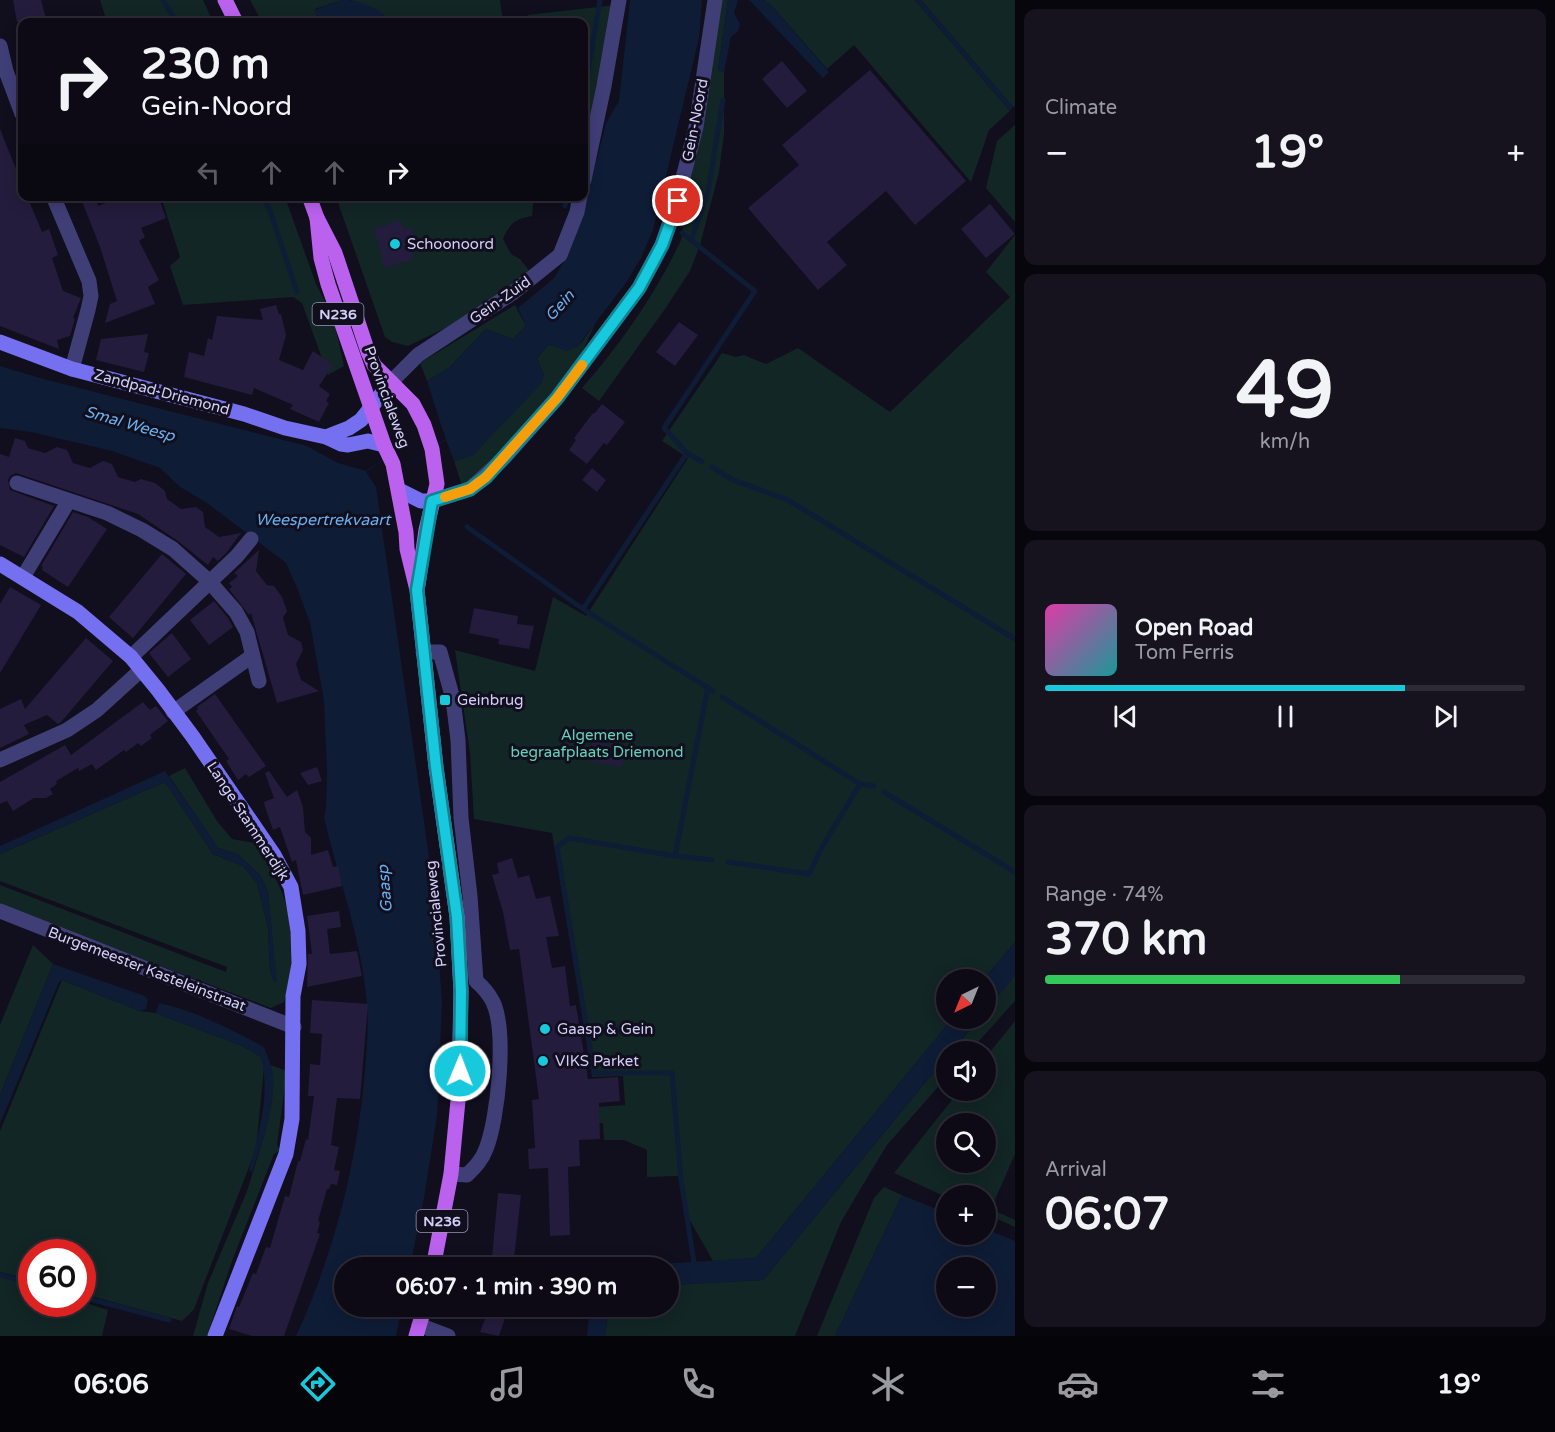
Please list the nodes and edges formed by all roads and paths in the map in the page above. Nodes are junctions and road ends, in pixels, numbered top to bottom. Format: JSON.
{"nodes":[{"id":1,"x":225,"y":0,"type":"edge"},
{"id":2,"x":619,"y":0,"type":"edge"},
{"id":3,"x":715,"y":0,"type":"edge"},
{"id":4,"x":234,"y":18,"type":"edge"},
{"id":5,"x":0,"y":46,"type":"edge"},
{"id":6,"x":18,"y":103,"type":"edge"},
{"id":7,"x":588,"y":161,"type":"edge"},
{"id":8,"x":55,"y":201,"type":"edge"},
{"id":9,"x":311,"y":201,"type":"edge"},
{"id":10,"x":579,"y":201,"type":"edge"},
{"id":11,"x":317,"y":218,"type":"junction"},
{"id":12,"x":0,"y":342,"type":"edge"},
{"id":13,"x":72,"y":369,"type":"junction"},
{"id":14,"x":391,"y":382,"type":"junction"},
{"id":15,"x":371,"y":406,"type":"junction"},
{"id":16,"x":326,"y":437,"type":"junction"},
{"id":17,"x":387,"y":450,"type":"junction"},
{"id":18,"x":17,"y":483,"type":"dead end"},
{"id":19,"x":399,"y":490,"type":"junction"},
{"id":20,"x":432,"y":501,"type":"junction"},
{"id":21,"x":68,"y":502,"type":"junction"},
{"id":22,"x":251,"y":539,"type":"dead end"},
{"id":23,"x":2,"y":568,"type":"edge"},
{"id":24,"x":23,"y":577,"type":"junction"},
{"id":25,"x":209,"y":581,"type":"junction"},
{"id":26,"x":417,"y":590,"type":"junction"},
{"id":27,"x":423,"y":652,"type":"junction"},
{"id":28,"x":252,"y":656,"type":"junction"},
{"id":29,"x":131,"y":657,"type":"junction"},
{"id":30,"x":141,"y":669,"type":"junction"},
{"id":31,"x":259,"y":681,"type":"dead end"},
{"id":32,"x":173,"y":712,"type":"junction"},
{"id":33,"x":0,"y":760,"type":"edge"},
{"id":34,"x":0,"y":912,"type":"edge"},
{"id":35,"x":294,"y":1027,"type":"junction"},
{"id":36,"x":451,"y":1174,"type":"junction"},
{"id":37,"x":435,"y":1257,"type":"edge"},
{"id":38,"x":417,"y":1331,"type":"edge"},
{"id":39,"x":215,"y":1336,"type":"edge"},
{"id":40,"x":448,"y":1336,"type":"edge"}],
"edges":[{"from":1,"to":4,"type":"main road"},
{"from":2,"to":7,"type":"street"},
{"from":3,"to":20,"type":"street","name":"Gein-Noord"},
{"from":5,"to":6,"type":"street"},
{"from":8,"to":13,"type":"street"},
{"from":9,"to":11,"type":"main road","name":"Provincialeweg","number":"N236"},
{"from":10,"to":14,"type":"street","name":"Gein-Zuid"},
{"from":11,"to":14,"type":"main road","name":"Provincialeweg","number":"N236"},
{"from":11,"to":15,"type":"main road","name":"Provincialeweg","number":"N236"},
{"from":12,"to":13,"type":"street","name":"Zandpad-Driemond"},
{"from":13,"to":16,"type":"street","name":"Zandpad-Driemond"},
{"from":14,"to":15,"type":"street"},
{"from":14,"to":20,"type":"main road","name":"Provincialeweg","number":"N236"},
{"from":15,"to":16,"type":"street"},
{"from":15,"to":17,"type":"main road","name":"Provincialeweg","number":"N236"},
{"from":16,"to":17,"type":"street","name":"Zandpad-Driemond"},
{"from":17,"to":19,"type":"main road","name":"Provincialeweg","number":"N236"},
{"from":18,"to":21,"type":"street"},
{"from":19,"to":20,"type":"street"},
{"from":19,"to":26,"type":"main road","name":"Provincialeweg","number":"N236"},
{"from":20,"to":26,"type":"main road","name":"Provincialeweg","number":"N236"},
{"from":21,"to":24,"type":"street"},
{"from":21,"to":25,"type":"street"},
{"from":22,"to":25,"type":"street"},
{"from":23,"to":24,"type":"street","name":"Lange Stammerdijk"},
{"from":24,"to":29,"type":"street","name":"Lange Stammerdijk"},
{"from":25,"to":28,"type":"street"},
{"from":25,"to":29,"type":"street"},
{"from":26,"to":27,"type":"main road","name":"Provincialeweg","number":"N236"},
{"from":27,"to":36,"type":"main road","name":"Provincialeweg","number":"N236"},
{"from":27,"to":36,"type":"street"},
{"from":28,"to":31,"type":"street"},
{"from":28,"to":32,"type":"street"},
{"from":29,"to":30,"type":"street","name":"Lange Stammerdijk"},
{"from":30,"to":32,"type":"street","name":"Lange Stammerdijk"},
{"from":30,"to":33,"type":"street"},
{"from":32,"to":35,"type":"street","name":"Lange Stammerdijk"},
{"from":34,"to":35,"type":"street","name":"Burgemeester Kasteleinstraat"},
{"from":35,"to":39,"type":"street","name":"Lange Stammerdijk"},
{"from":36,"to":37,"type":"main road","name":"Provincialeweg","number":"N236"},
{"from":38,"to":40,"type":"street"}]}
